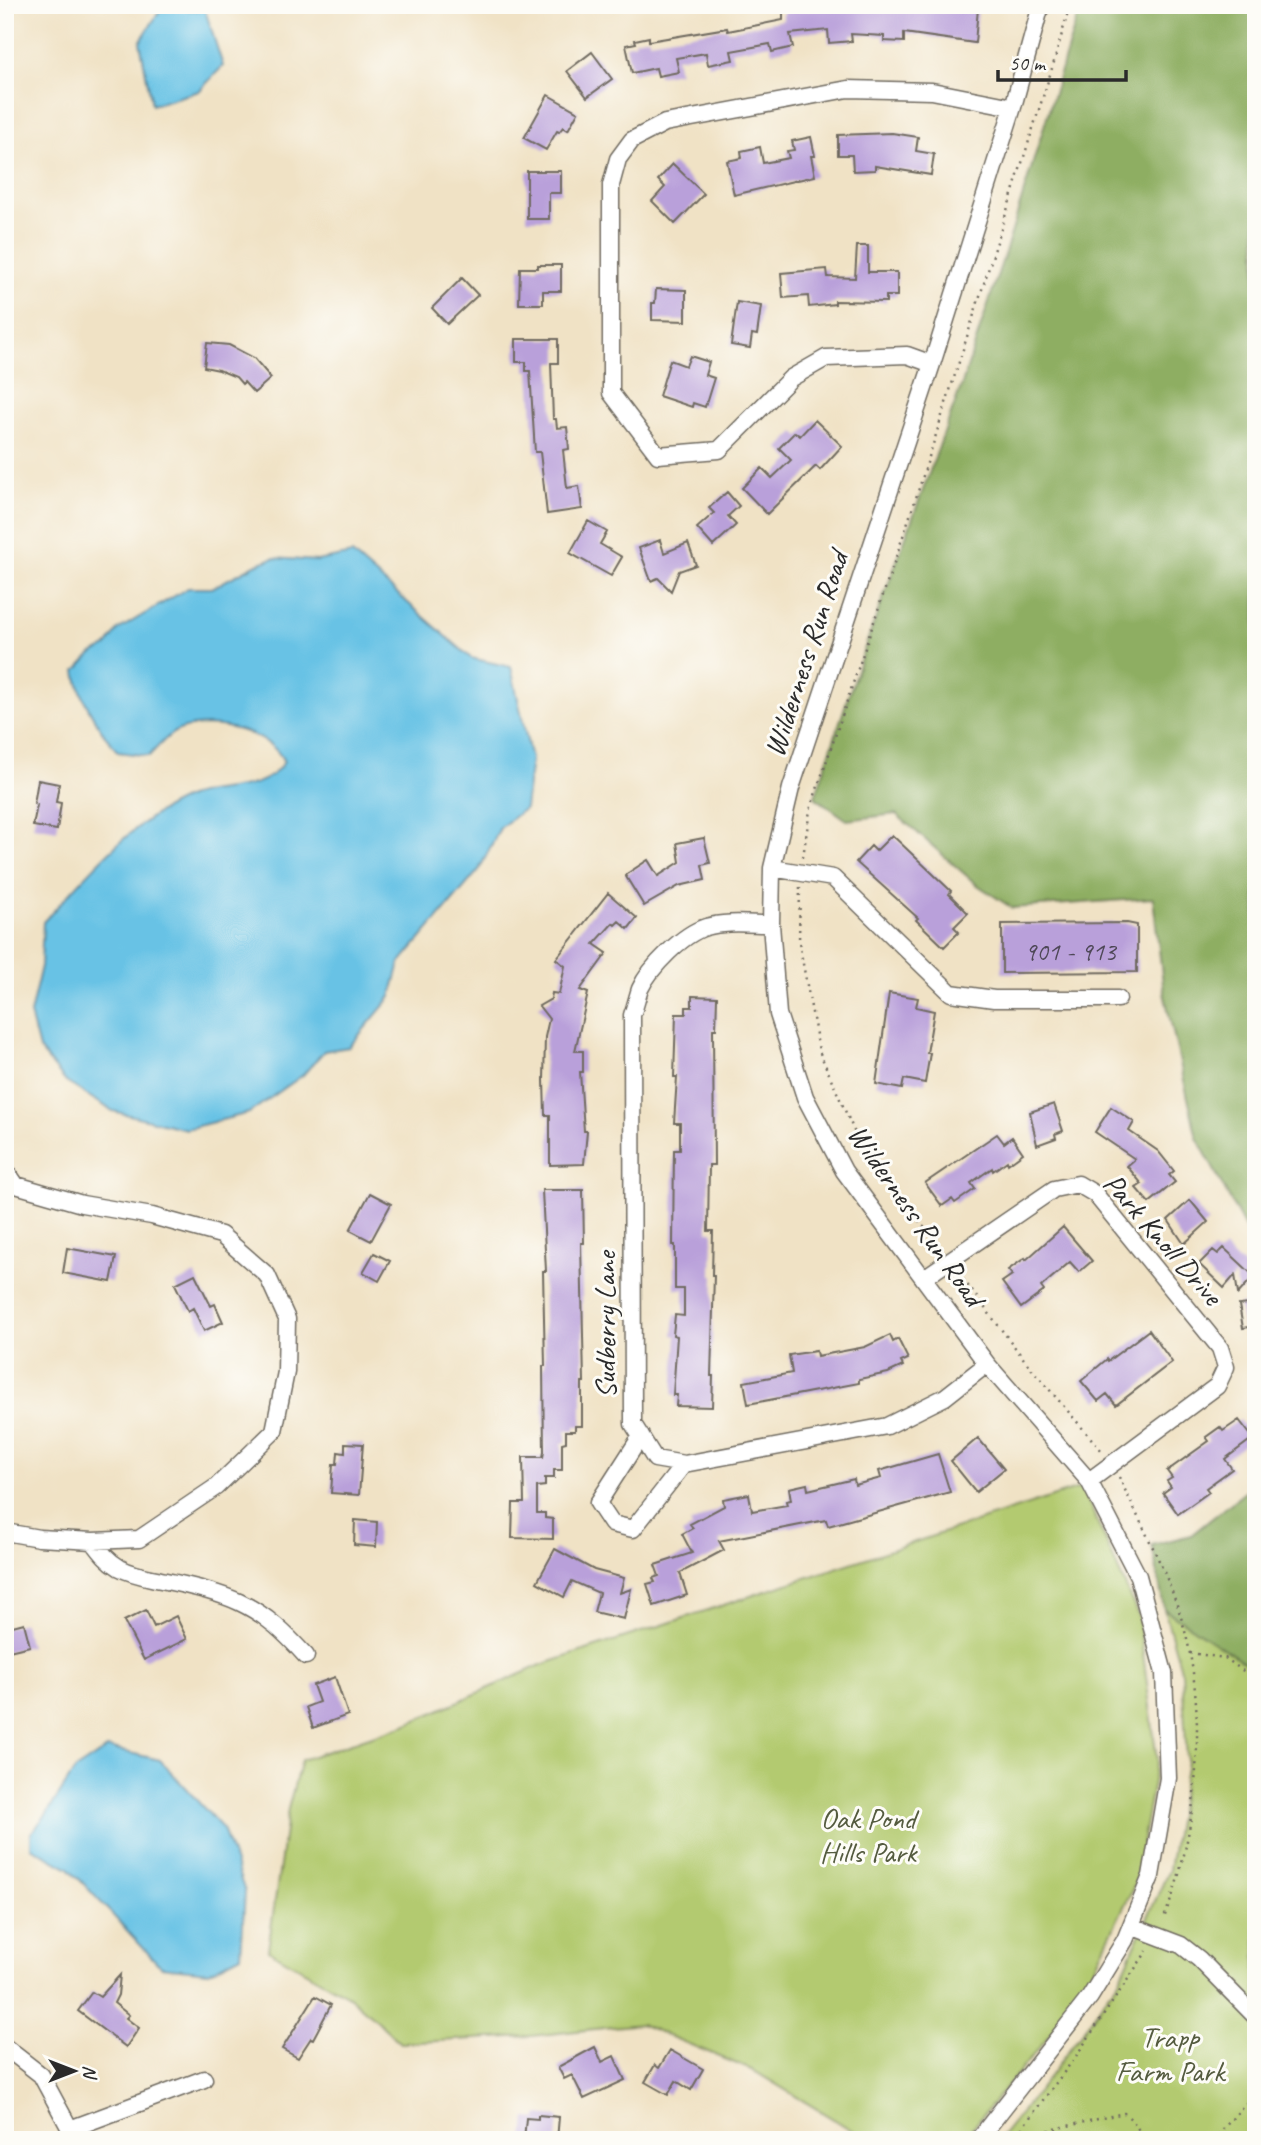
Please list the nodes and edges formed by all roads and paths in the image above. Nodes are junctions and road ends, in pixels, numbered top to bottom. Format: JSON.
{"nodes":[{"id":1,"x":1041,"y":5,"type":"edge"},
{"id":2,"x":1070,"y":5,"type":"edge"},
{"id":3,"x":1013,"y":107,"type":"junction"},
{"id":4,"x":932,"y":364,"type":"junction"},
{"id":5,"x":772,"y":868,"type":"junction"},
{"id":6,"x":801,"y":873,"type":"junction"},
{"id":7,"x":771,"y":924,"type":"junction"},
{"id":8,"x":1118,"y":999,"type":"dead end"},
{"id":9,"x":5,"y":1168,"type":"edge"},
{"id":10,"x":949,"y":1260,"type":"junction"},
{"id":11,"x":924,"y":1278,"type":"junction"},
{"id":12,"x":987,"y":1364,"type":"junction"},
{"id":13,"x":641,"y":1436,"type":"junction"},
{"id":14,"x":1113,"y":1463,"type":"junction"},
{"id":15,"x":684,"y":1464,"type":"junction"},
{"id":16,"x":1088,"y":1481,"type":"junction"},
{"id":17,"x":5,"y":1532,"type":"edge"},
{"id":18,"x":93,"y":1541,"type":"junction"},
{"id":19,"x":1190,"y":1653,"type":"junction"},
{"id":20,"x":306,"y":1656,"type":"dead end"},
{"id":21,"x":1256,"y":1680,"type":"edge"},
{"id":22,"x":1130,"y":1926,"type":"junction"},
{"id":23,"x":1157,"y":1936,"type":"junction"},
{"id":24,"x":1256,"y":2018,"type":"edge"},
{"id":25,"x":5,"y":2047,"type":"edge"},
{"id":26,"x":204,"y":2079,"type":"dead end"},
{"id":27,"x":1256,"y":2092,"type":"edge"},
{"id":28,"x":71,"y":2134,"type":"edge"},
{"id":29,"x":978,"y":2140,"type":"edge"},
{"id":30,"x":1013,"y":2140,"type":"edge"},
{"id":31,"x":1021,"y":2140,"type":"edge"},
{"id":32,"x":1145,"y":2140,"type":"edge"},
{"id":33,"x":1213,"y":2140,"type":"edge"}],
"edges":[{"from":1,"to":3,"type":"street","name":"Wilderness Run Road"},
{"from":2,"to":6,"type":"path"},
{"from":3,"to":4,"type":"street","name":"Wilderness Run Road"},
{"from":3,"to":4,"type":"street"},
{"from":4,"to":5,"type":"street","name":"Wilderness Run Road"},
{"from":5,"to":6,"type":"street"},
{"from":5,"to":7,"type":"street","name":"Wilderness Run Road"},
{"from":6,"to":8,"type":"street"},
{"from":6,"to":10,"type":"path"},
{"from":7,"to":11,"type":"street","name":"Wilderness Run Road"},
{"from":7,"to":13,"type":"street","name":"Sudberry Lane"},
{"from":9,"to":18,"type":"street"},
{"from":10,"to":11,"type":"street","name":"Park Knoll Drive"},
{"from":10,"to":14,"type":"path"},
{"from":10,"to":14,"type":"street","name":"Park Knoll Drive"},
{"from":11,"to":12,"type":"street","name":"Wilderness Run Road"},
{"from":12,"to":15,"type":"street","name":"Sudberry Lane"},
{"from":12,"to":16,"type":"street","name":"Wilderness Run Road"},
{"from":13,"to":15,"type":"street","name":"Sudberry Lane"},
{"from":13,"to":15,"type":"street"},
{"from":14,"to":16,"type":"street","name":"Park Knoll Drive"},
{"from":14,"to":19,"type":"path"},
{"from":16,"to":22,"type":"street","name":"Wilderness Run Road"},
{"from":17,"to":18,"type":"street"},
{"from":18,"to":20,"type":"street"},
{"from":19,"to":21,"type":"path"},
{"from":19,"to":23,"type":"path"},
{"from":22,"to":23,"type":"street"},
{"from":22,"to":29,"type":"street","name":"Wilderness Run Road"},
{"from":23,"to":24,"type":"street"},
{"from":23,"to":30,"type":"path"},
{"from":25,"to":28,"type":"street"},
{"from":26,"to":28,"type":"street"},
{"from":27,"to":33,"type":"path"},
{"from":31,"to":32,"type":"path"}]}
